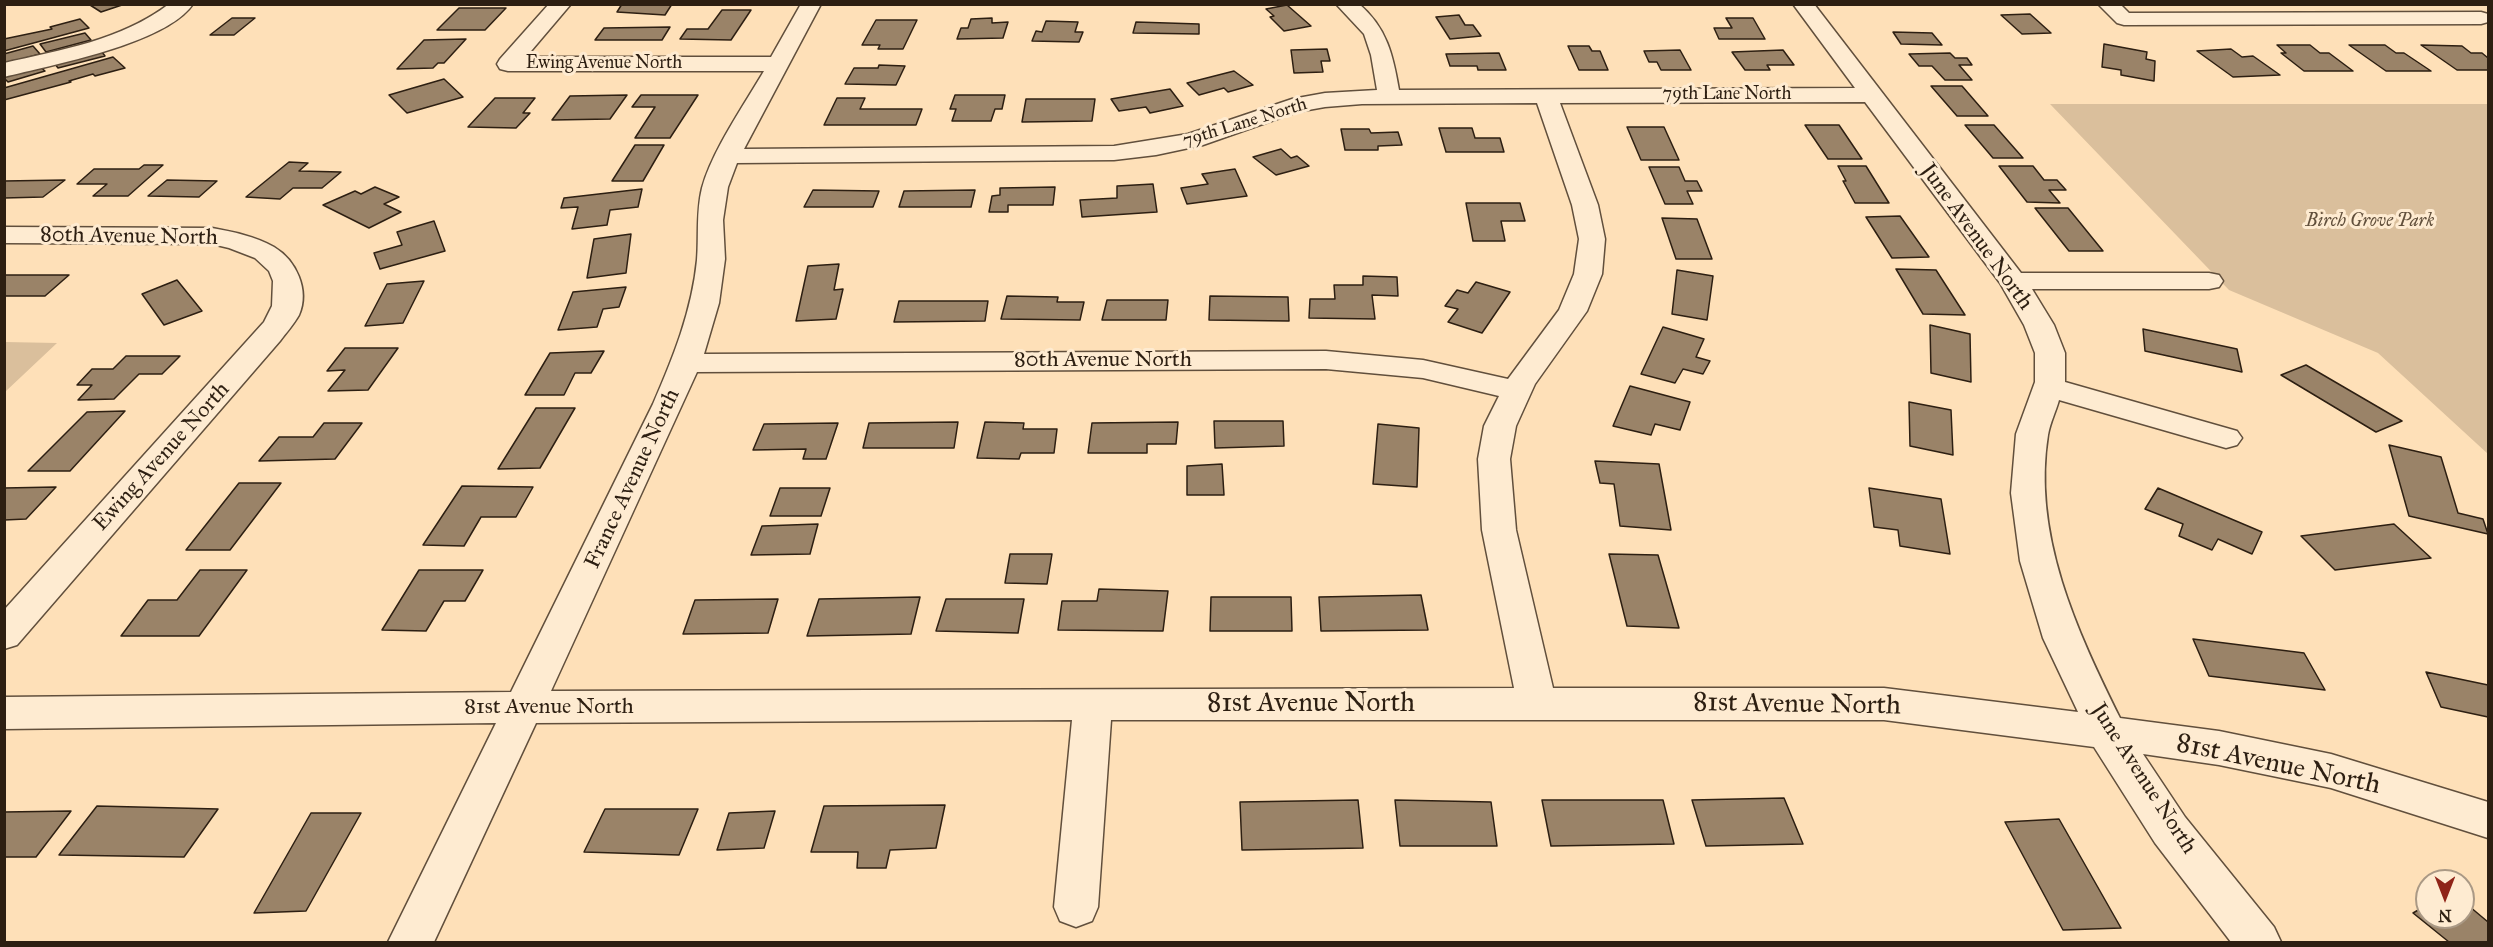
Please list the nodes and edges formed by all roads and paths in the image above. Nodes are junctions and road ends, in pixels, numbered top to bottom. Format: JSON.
{"nodes":[{"id":1,"x":183,"y":4,"type":"edge"},
{"id":2,"x":561,"y":4,"type":"edge"},
{"id":3,"x":811,"y":4,"type":"edge"},
{"id":4,"x":1346,"y":4,"type":"edge"},
{"id":5,"x":1803,"y":4,"type":"edge"},
{"id":6,"x":2108,"y":4,"type":"edge"},
{"id":7,"x":2459,"y":4,"type":"edge"},
{"id":8,"x":778,"y":64,"type":"junction"},
{"id":9,"x":4,"y":70,"type":"edge"},
{"id":10,"x":1870,"y":95,"type":"junction"},
{"id":11,"x":1389,"y":96,"type":"junction"},
{"id":12,"x":1546,"y":96,"type":"junction"},
{"id":13,"x":728,"y":156,"type":"junction"},
{"id":14,"x":4,"y":235,"type":"edge"},
{"id":15,"x":282,"y":267,"type":"joint"},
{"id":16,"x":2013,"y":281,"type":"junction"},
{"id":17,"x":2209,"y":281,"type":"dead end"},
{"id":18,"x":686,"y":363,"type":"junction"},
{"id":19,"x":2048,"y":387,"type":"junction"},
{"id":20,"x":1517,"y":391,"type":"junction"},
{"id":21,"x":2226,"y":438,"type":"dead end"},
{"id":22,"x":4,"y":635,"type":"edge"},
{"id":23,"x":1537,"y":703,"type":"junction"},
{"id":24,"x":1093,"y":705,"type":"junction"},
{"id":25,"x":525,"y":708,"type":"junction"},
{"id":26,"x":4,"y":713,"type":"edge"},
{"id":27,"x":2107,"y":733,"type":"junction"},
{"id":28,"x":2488,"y":820,"type":"edge"},
{"id":29,"x":1076,"y":907,"type":"dead end"},
{"id":30,"x":411,"y":942,"type":"edge"},
{"id":31,"x":2258,"y":942,"type":"edge"}],
"edges":[{"from":1,"to":9,"type":"street"},
{"from":2,"to":8,"type":"street","name":"Ewing Avenue North"},
{"from":3,"to":8,"type":"street","name":"France Avenue North"},
{"from":4,"to":11,"type":"street"},
{"from":5,"to":10,"type":"street","name":"June Avenue North"},
{"from":6,"to":7,"type":"street"},
{"from":8,"to":13,"type":"street","name":"France Avenue North"},
{"from":10,"to":12,"type":"street","name":"79th Lane North"},
{"from":10,"to":16,"type":"street","name":"June Avenue North"},
{"from":11,"to":12,"type":"street","name":"79th Lane North"},
{"from":11,"to":13,"type":"street","name":"79th Lane North"},
{"from":12,"to":20,"type":"street"},
{"from":13,"to":18,"type":"street","name":"France Avenue North"},
{"from":14,"to":15,"type":"street","name":"80th Avenue North"},
{"from":15,"to":22,"type":"street","name":"Ewing Avenue North"},
{"from":16,"to":17,"type":"street"},
{"from":16,"to":19,"type":"street","name":"June Avenue North"},
{"from":18,"to":20,"type":"street","name":"80th Avenue North"},
{"from":18,"to":25,"type":"street","name":"France Avenue North"},
{"from":19,"to":21,"type":"street"},
{"from":19,"to":27,"type":"street","name":"June Avenue North"},
{"from":20,"to":23,"type":"street"},
{"from":23,"to":24,"type":"street","name":"81st Avenue North"},
{"from":23,"to":27,"type":"street","name":"81st Avenue North"},
{"from":24,"to":25,"type":"street","name":"81st Avenue North"},
{"from":24,"to":29,"type":"street"},
{"from":25,"to":26,"type":"street","name":"81st Avenue North"},
{"from":25,"to":30,"type":"street","name":"France Avenue North"},
{"from":27,"to":28,"type":"street","name":"81st Avenue North"},
{"from":27,"to":31,"type":"street","name":"June Avenue North"}]}
